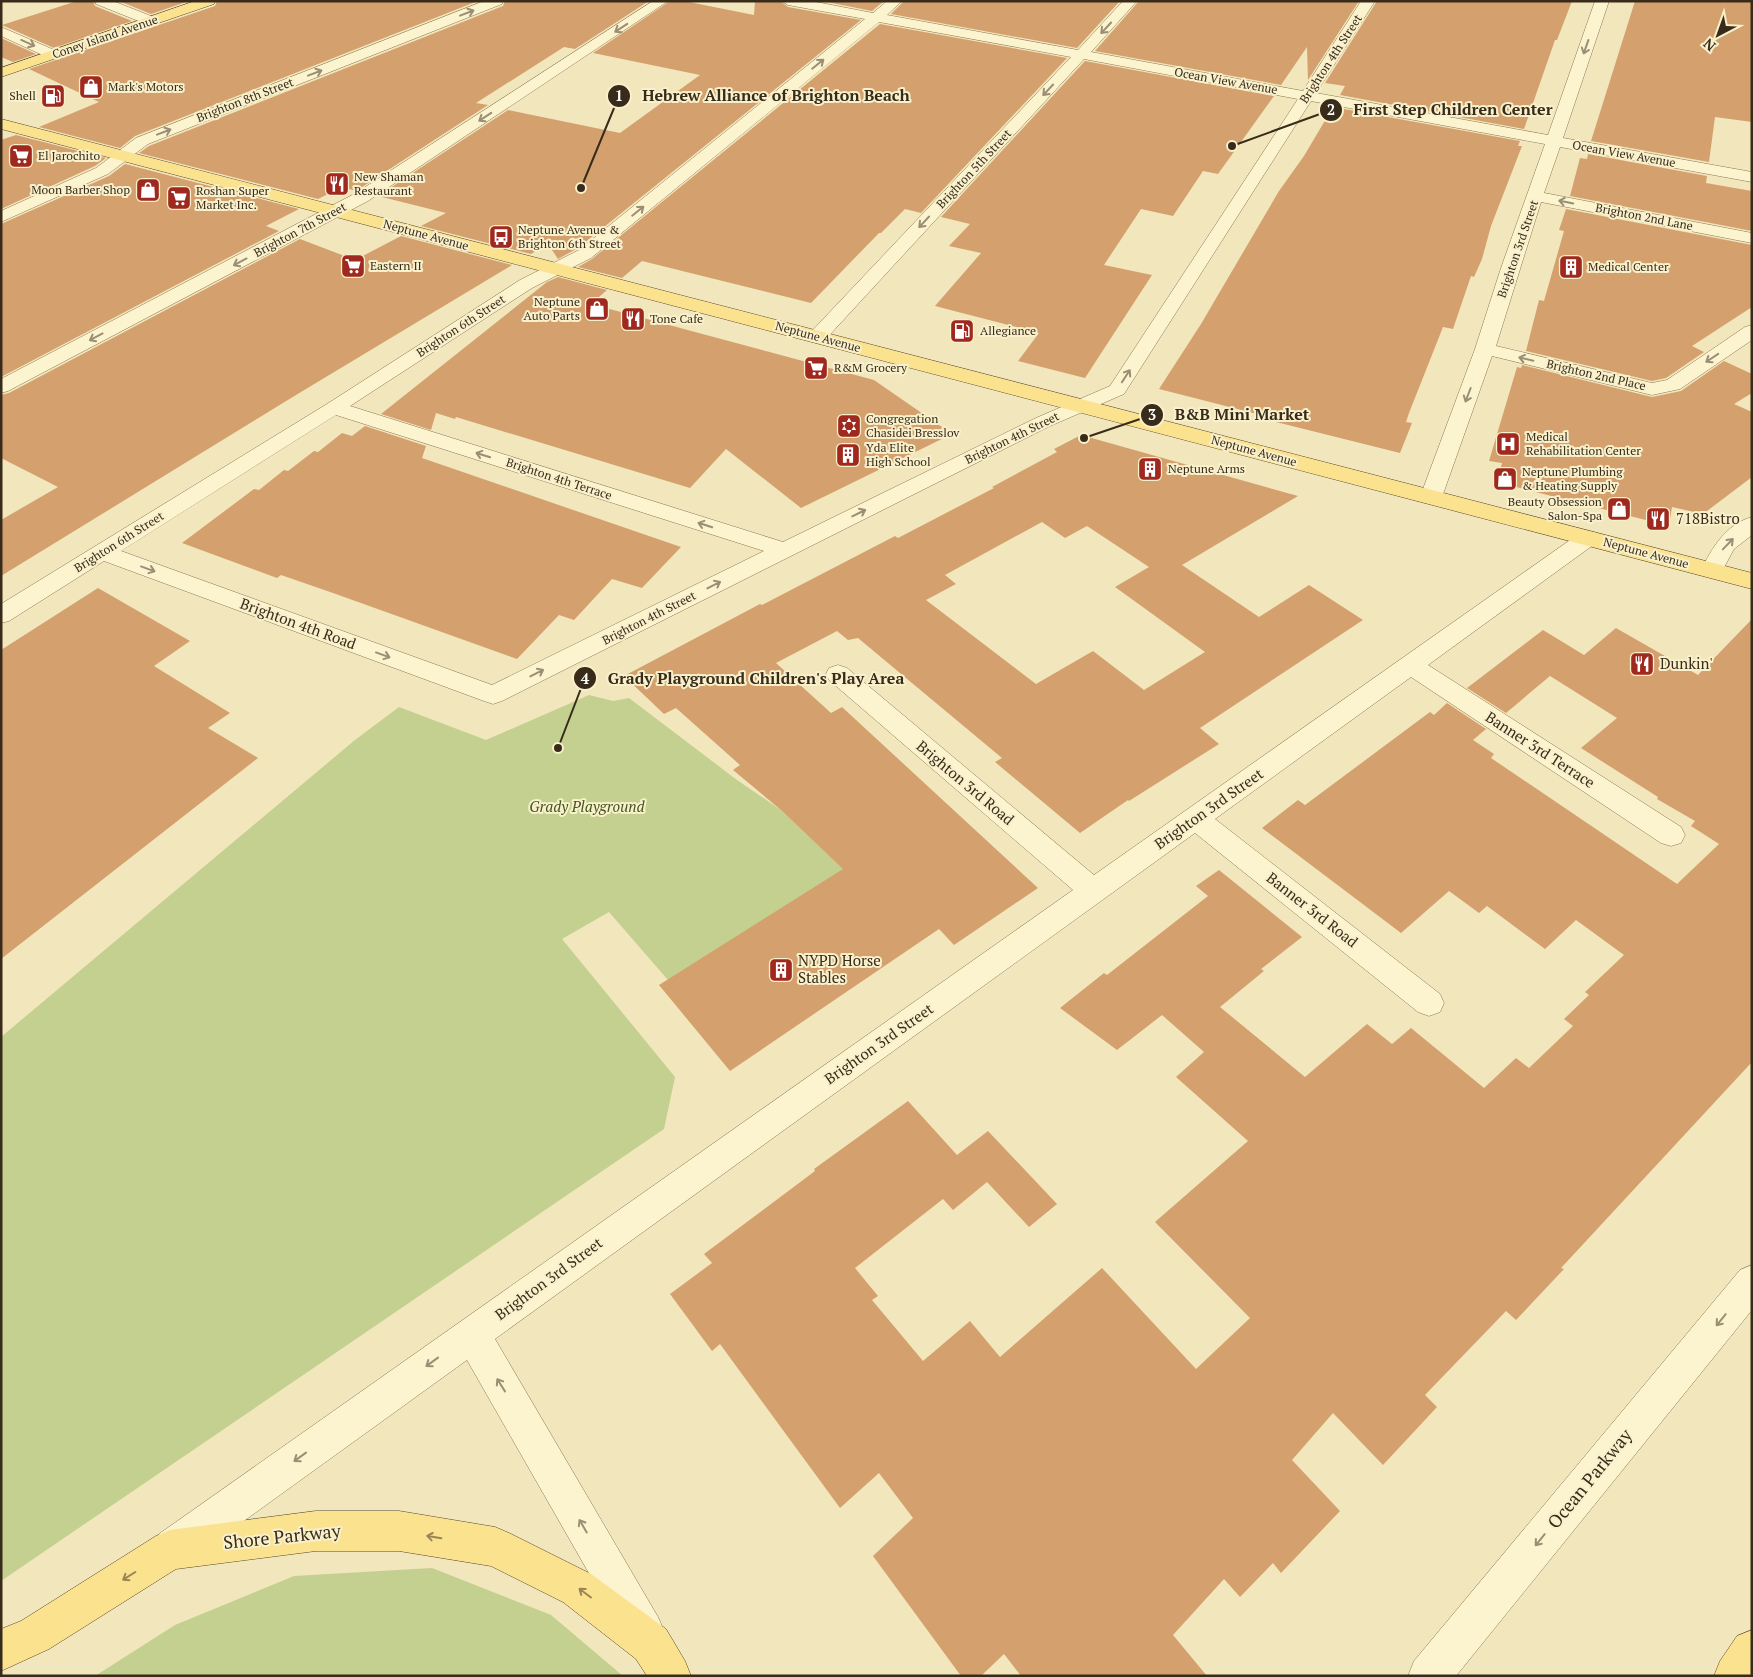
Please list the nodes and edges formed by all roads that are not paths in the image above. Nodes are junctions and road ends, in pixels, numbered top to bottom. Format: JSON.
{"nodes":[{"id":1,"x":101,"y":1,"type":"edge"},
{"id":2,"x":209,"y":1,"type":"edge"},
{"id":3,"x":497,"y":1,"type":"edge"},
{"id":4,"x":662,"y":1,"type":"edge"},
{"id":5,"x":788,"y":1,"type":"edge"},
{"id":6,"x":896,"y":1,"type":"edge"},
{"id":7,"x":1131,"y":1,"type":"edge"},
{"id":8,"x":1368,"y":1,"type":"edge"},
{"id":9,"x":1602,"y":1,"type":"edge"},
{"id":10,"x":876,"y":17,"type":"junction"},
{"id":11,"x":151,"y":21,"type":"junction"},
{"id":12,"x":1,"y":31,"type":"edge"},
{"id":13,"x":54,"y":55,"type":"junction"},
{"id":14,"x":1081,"y":55,"type":"junction"},
{"id":15,"x":1,"y":73,"type":"edge"},
{"id":16,"x":1308,"y":96,"type":"junction"},
{"id":17,"x":1,"y":124,"type":"edge"},
{"id":18,"x":1554,"y":141,"type":"junction"},
{"id":19,"x":122,"y":156,"type":"junction"},
{"id":20,"x":1752,"y":177,"type":"edge"},
{"id":21,"x":1536,"y":196,"type":"junction"},
{"id":22,"x":335,"y":211,"type":"junction"},
{"id":23,"x":1,"y":217,"type":"edge"},
{"id":24,"x":1752,"y":238,"type":"edge"},
{"id":25,"x":556,"y":269,"type":"junction"},
{"id":26,"x":1752,"y":330,"type":"edge"},
{"id":27,"x":818,"y":337,"type":"junction"},
{"id":28,"x":1485,"y":349,"type":"junction"},
{"id":29,"x":1,"y":387,"type":"edge"},
{"id":30,"x":1080,"y":405,"type":"junction"},
{"id":31,"x":334,"y":408,"type":"junction"},
{"id":32,"x":1430,"y":497,"type":"junction"},
{"id":33,"x":1752,"y":524,"type":"edge"},
{"id":34,"x":1588,"y":538,"type":"junction"},
{"id":35,"x":784,"y":550,"type":"junction"},
{"id":36,"x":102,"y":552,"type":"junction"},
{"id":37,"x":1712,"y":570,"type":"junction"},
{"id":38,"x":1752,"y":580,"type":"edge"},
{"id":39,"x":1,"y":615,"type":"edge"},
{"id":40,"x":1410,"y":665,"type":"junction"},
{"id":41,"x":838,"y":674,"type":"dead end"},
{"id":42,"x":493,"y":695,"type":"joint"},
{"id":43,"x":1195,"y":818,"type":"junction"},
{"id":44,"x":1671,"y":835,"type":"dead end"},
{"id":45,"x":1093,"y":891,"type":"junction"},
{"id":46,"x":1430,"y":1003,"type":"dead end"},
{"id":47,"x":1752,"y":1282,"type":"edge"},
{"id":48,"x":472,"y":1334,"type":"junction"},
{"id":49,"x":170,"y":1550,"type":"junction"},
{"id":50,"x":1,"y":1650,"type":"edge"},
{"id":51,"x":1752,"y":1651,"type":"edge"},
{"id":52,"x":661,"y":1660,"type":"edge"},
{"id":53,"x":1429,"y":1676,"type":"edge"},
{"id":54,"x":1734,"y":1676,"type":"edge"}],
"edges":[{"from":1,"to":11,"type":"street"},
{"from":2,"to":11,"type":"main road","name":"Coney Island Avenue"},
{"from":19,"to":3,"type":"street","name":"Brighton 8th Street","one_way":true},
{"from":4,"to":22,"type":"street","name":"Brighton 7th Street","one_way":true},
{"from":5,"to":10,"type":"street","name":"Ocean View Avenue"},
{"from":6,"to":10,"type":"street","name":"Brighton 6th Street"},
{"from":7,"to":14,"type":"street","name":"Brighton 5th Street","one_way":true},
{"from":8,"to":16,"type":"street","name":"Brighton 4th Street"},
{"from":9,"to":18,"type":"street","name":"Brighton 3rd Street","one_way":true},
{"from":10,"to":14,"type":"street","name":"Ocean View Avenue"},
{"from":25,"to":10,"type":"street","name":"Brighton 6th Street","one_way":true},
{"from":11,"to":13,"type":"main road","name":"Coney Island Avenue"},
{"from":12,"to":13,"type":"street","one_way":true},
{"from":13,"to":15,"type":"main road","name":"Coney Island Avenue"},
{"from":14,"to":16,"type":"street","name":"Ocean View Avenue"},
{"from":14,"to":27,"type":"street","name":"Brighton 5th Street","one_way":true},
{"from":16,"to":18,"type":"street","name":"Ocean View Avenue"},
{"from":30,"to":16,"type":"street","name":"Brighton 4th Street","one_way":true},
{"from":17,"to":19,"type":"main road","name":"Neptune Avenue"},
{"from":18,"to":20,"type":"street","name":"Ocean View Avenue"},
{"from":18,"to":21,"type":"street","name":"Brighton 3rd Street"},
{"from":19,"to":22,"type":"main road","name":"Neptune Avenue"},
{"from":19,"to":23,"type":"street","name":"Brighton 8th Street"},
{"from":24,"to":21,"type":"street","name":"Brighton 2nd Lane","one_way":true},
{"from":21,"to":28,"type":"street","name":"Brighton 3rd Street"},
{"from":22,"to":25,"type":"main road","name":"Neptune Avenue"},
{"from":22,"to":29,"type":"street","name":"Brighton 7th Street","one_way":true},
{"from":25,"to":27,"type":"main road","name":"Neptune Avenue"},
{"from":25,"to":31,"type":"street","name":"Brighton 6th Street"},
{"from":26,"to":28,"type":"street","name":"Brighton 2nd Place","one_way":true},
{"from":27,"to":30,"type":"main road","name":"Neptune Avenue"},
{"from":28,"to":32,"type":"street","name":"Brighton 3rd Street","one_way":true},
{"from":30,"to":32,"type":"main road","name":"Neptune Avenue"},
{"from":35,"to":30,"type":"street","name":"Brighton 4th Street","one_way":true},
{"from":35,"to":31,"type":"street","name":"Brighton 4th Terrace","one_way":true},
{"from":31,"to":36,"type":"street","name":"Brighton 6th Street"},
{"from":32,"to":34,"type":"main road","name":"Neptune Avenue"},
{"from":37,"to":33,"type":"street","one_way":true},
{"from":34,"to":37,"type":"main road","name":"Neptune Avenue"},
{"from":34,"to":40,"type":"street","name":"Brighton 3rd Street"},
{"from":42,"to":35,"type":"street","name":"Brighton 4th Street","one_way":true},
{"from":36,"to":39,"type":"street","name":"Brighton 6th Street"},
{"from":36,"to":42,"type":"street","name":"Brighton 4th Road","one_way":true},
{"from":37,"to":38,"type":"main road","name":"Neptune Avenue"},
{"from":40,"to":43,"type":"street","name":"Brighton 3rd Street"},
{"from":40,"to":44,"type":"street","name":"Banner 3rd Terrace"},
{"from":41,"to":45,"type":"street","name":"Brighton 3rd Road"},
{"from":43,"to":45,"type":"street","name":"Brighton 3rd Street"},
{"from":43,"to":46,"type":"street","name":"Banner 3rd Road"},
{"from":45,"to":48,"type":"street","name":"Brighton 3rd Street"},
{"from":47,"to":53,"type":"street","name":"Ocean Parkway","one_way":true},
{"from":48,"to":49,"type":"street","name":"Brighton 3rd Street","one_way":true},
{"from":52,"to":48,"type":"street","name":"Shore Parkway","one_way":true},
{"from":49,"to":50,"type":"main road","name":"Shore Parkway","one_way":true},
{"from":52,"to":49,"type":"main road","name":"Shore Parkway","one_way":true},
{"from":51,"to":54,"type":"main road"}]}
